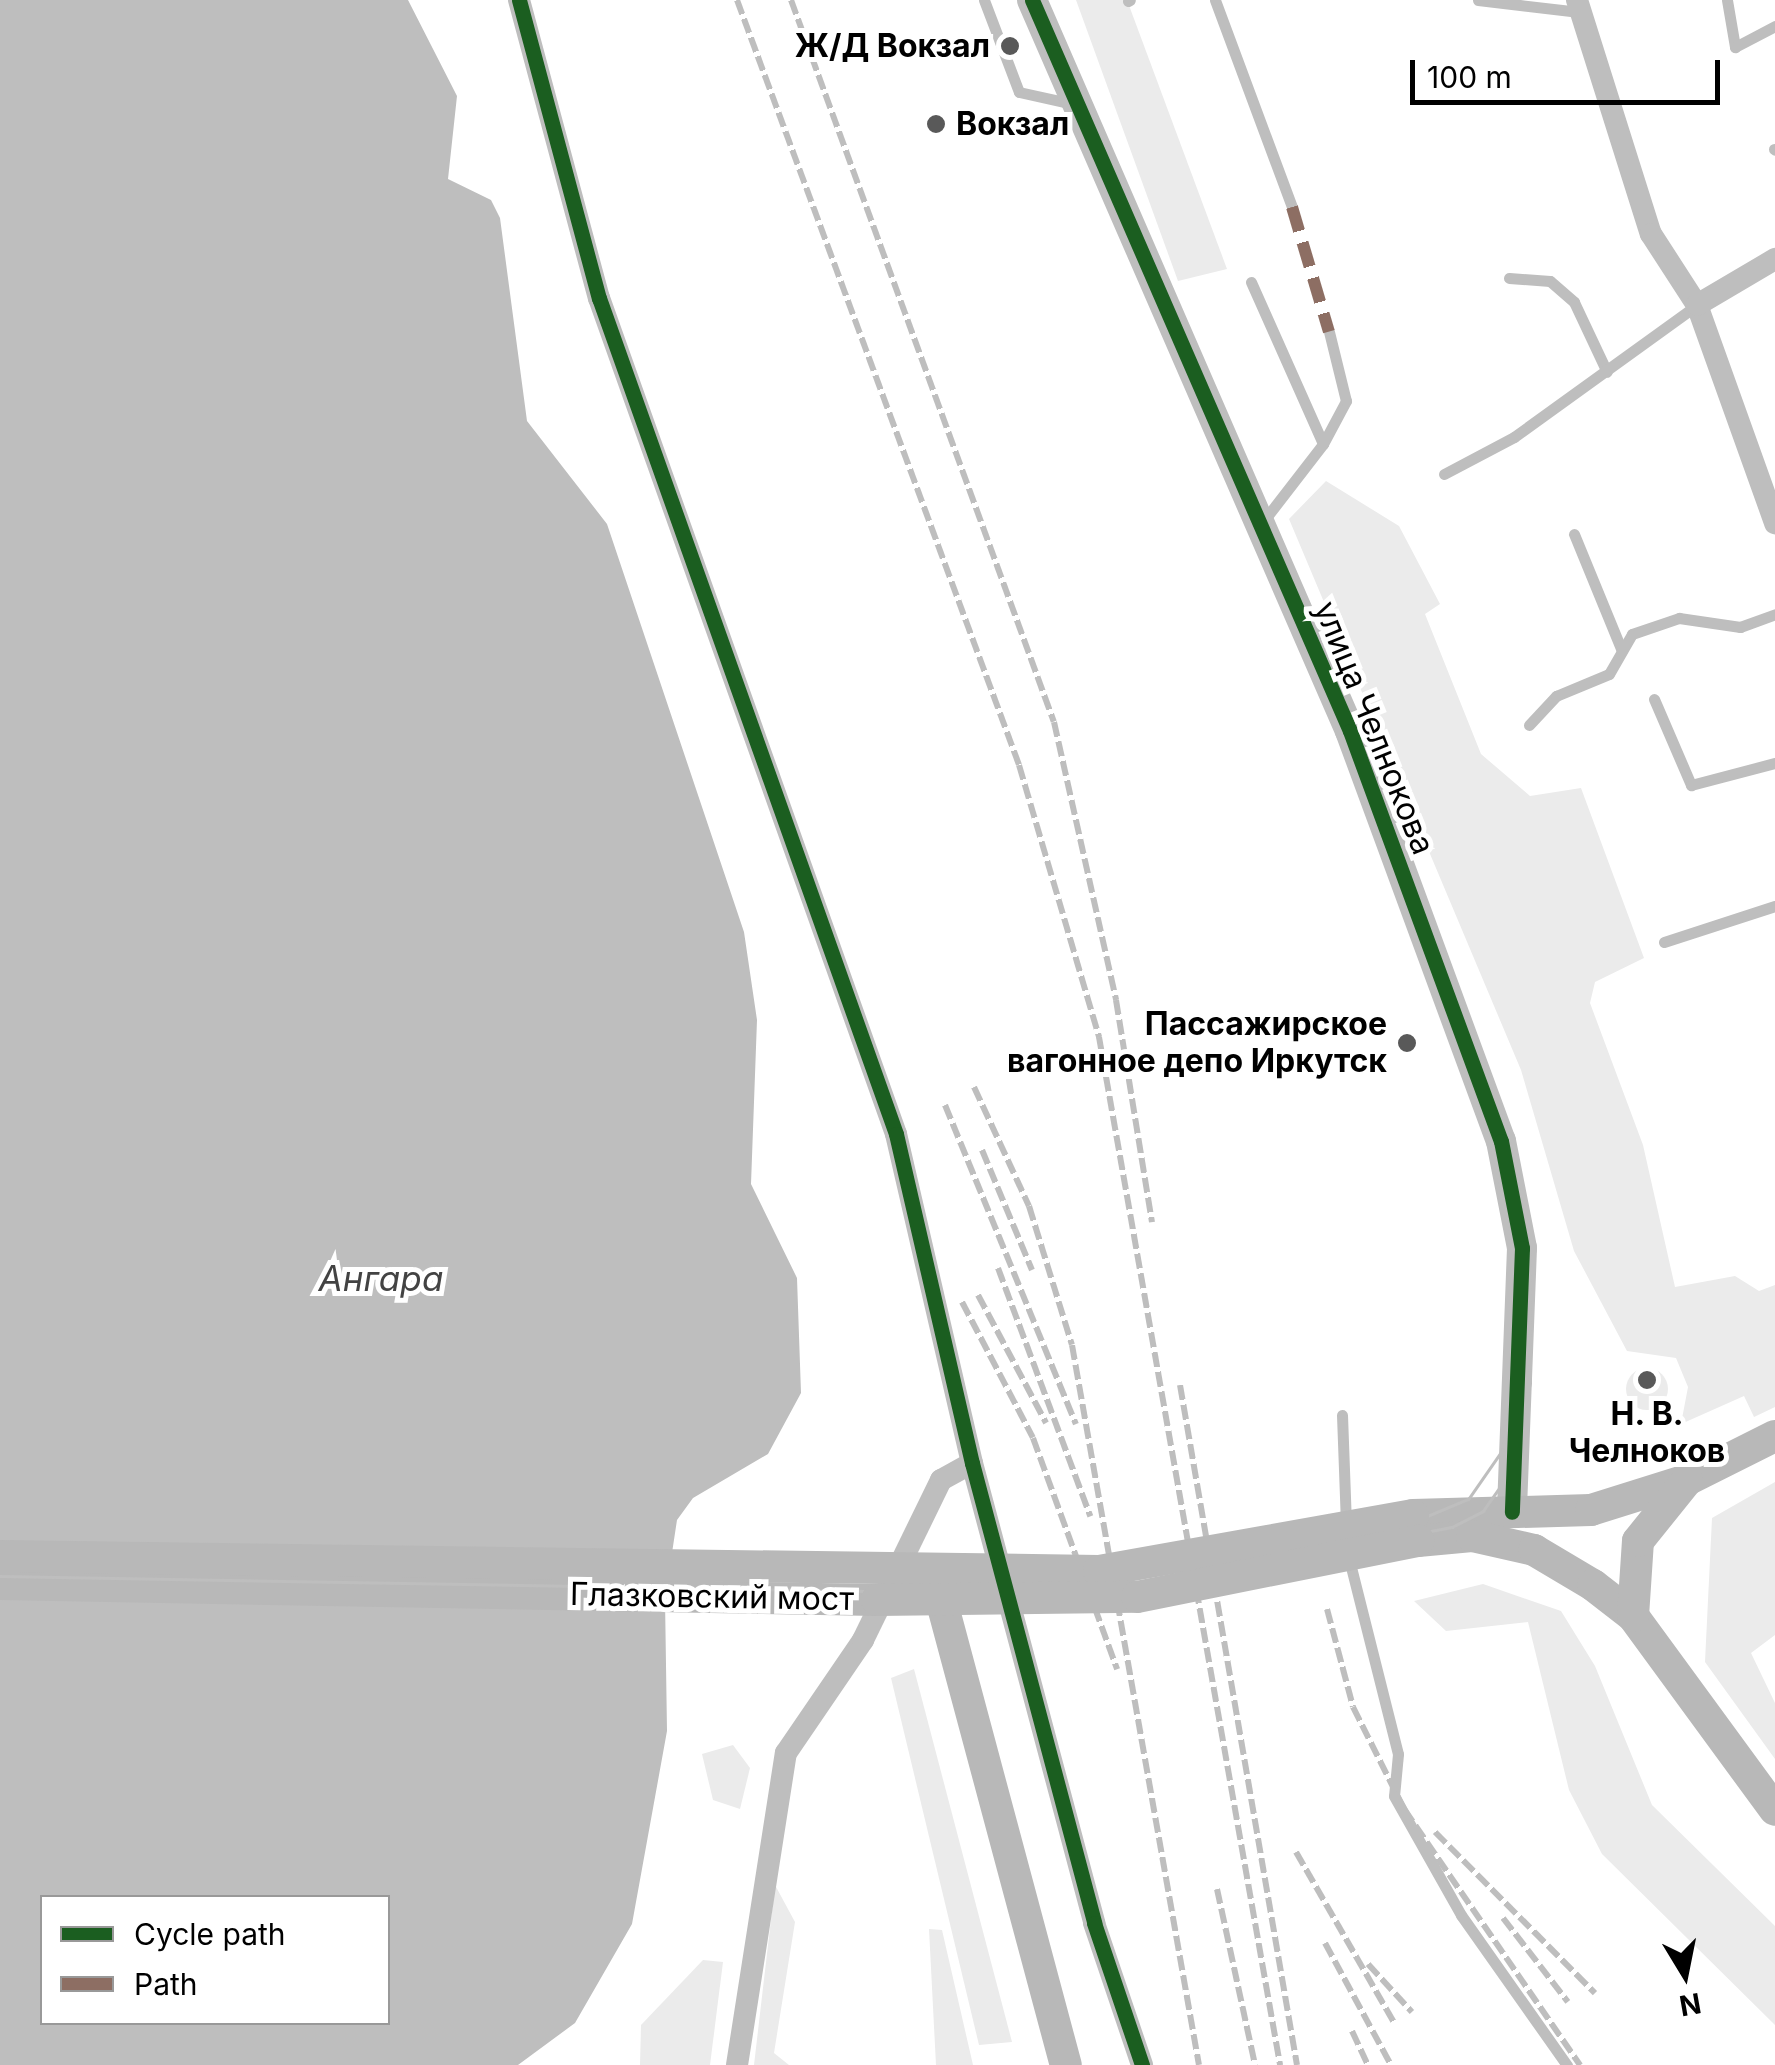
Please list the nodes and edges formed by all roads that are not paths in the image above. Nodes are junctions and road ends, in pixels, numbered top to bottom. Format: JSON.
{"nodes":[{"id":1,"x":519,"y":0,"type":"edge"},
{"id":2,"x":984,"y":0,"type":"edge"},
{"id":3,"x":1032,"y":0,"type":"edge"},
{"id":4,"x":1215,"y":0,"type":"edge"},
{"id":5,"x":1478,"y":0,"type":"edge"},
{"id":6,"x":1727,"y":0,"type":"edge"},
{"id":7,"x":1578,"y":6,"type":"edge"},
{"id":8,"x":1775,"y":26,"type":"edge"},
{"id":9,"x":1073,"y":104,"type":"junction"},
{"id":10,"x":1292,"y":207,"type":"dead end"},
{"id":11,"x":1775,"y":259,"type":"edge"},
{"id":12,"x":1509,"y":278,"type":"dead end"},
{"id":13,"x":1251,"y":282,"type":"dead end"},
{"id":14,"x":1698,"y":306,"type":"junction"},
{"id":15,"x":1328,"y":332,"type":"dead end"},
{"id":16,"x":1606,"y":372,"type":"junction"},
{"id":17,"x":1324,"y":444,"type":"junction"},
{"id":18,"x":1444,"y":474,"type":"dead end"},
{"id":19,"x":1775,"y":523,"type":"edge"},
{"id":20,"x":1260,"y":526,"type":"junction"},
{"id":21,"x":1574,"y":534,"type":"dead end"},
{"id":22,"x":1775,"y":614,"type":"edge"},
{"id":23,"x":1622,"y":652,"type":"junction"},
{"id":24,"x":1654,"y":699,"type":"dead end"},
{"id":25,"x":1529,"y":725,"type":"dead end"},
{"id":26,"x":1775,"y":762,"type":"edge"},
{"id":27,"x":1775,"y":906,"type":"edge"},
{"id":28,"x":1664,"y":942,"type":"dead end"},
{"id":29,"x":1342,"y":1415,"type":"dead end"},
{"id":30,"x":1775,"y":1436,"type":"edge"},
{"id":31,"x":972,"y":1463,"type":"junction"},
{"id":32,"x":1688,"y":1480,"type":"junction"},
{"id":33,"x":1512,"y":1512,"type":"junction"},
{"id":34,"x":1415,"y":1528,"type":"junction"},
{"id":35,"x":1476,"y":1536,"type":"junction"},
{"id":36,"x":0,"y":1556,"type":"edge"},
{"id":37,"x":0,"y":1584,"type":"edge"},
{"id":38,"x":942,"y":1603,"type":"junction"},
{"id":39,"x":1632,"y":1616,"type":"junction"},
{"id":40,"x":1775,"y":1810,"type":"edge"},
{"id":41,"x":1063,"y":2050,"type":"edge"},
{"id":42,"x":737,"y":2065,"type":"edge"},
{"id":43,"x":1142,"y":2065,"type":"edge"},
{"id":44,"x":1566,"y":2065,"type":"edge"}],
"edges":[{"from":1,"to":31,"type":"street"},
{"from":2,"to":9,"type":"lane"},
{"from":3,"to":9,"type":"street","name":"улица Челнокова"},
{"from":4,"to":10,"type":"lane"},
{"from":5,"to":7,"type":"lane"},
{"from":6,"to":8,"type":"lane"},
{"from":7,"to":14,"type":"street"},
{"from":9,"to":20,"type":"street","name":"улица Челнокова"},
{"from":11,"to":14,"type":"street"},
{"from":12,"to":16,"type":"lane"},
{"from":13,"to":17,"type":"lane"},
{"from":14,"to":16,"type":"lane"},
{"from":14,"to":19,"type":"street"},
{"from":15,"to":17,"type":"lane"},
{"from":16,"to":18,"type":"lane"},
{"from":17,"to":20,"type":"lane"},
{"from":20,"to":33,"type":"street","name":"улица Челнокова"},
{"from":21,"to":23,"type":"lane"},
{"from":22,"to":23,"type":"lane"},
{"from":23,"to":25,"type":"lane"},
{"from":24,"to":26,"type":"lane"},
{"from":27,"to":28,"type":"lane"},
{"from":29,"to":44,"type":"lane"},
{"from":30,"to":32,"type":"main road"},
{"from":31,"to":42,"type":"street"},
{"from":31,"to":43,"type":"street"},
{"from":32,"to":33,"type":"main road"},
{"from":32,"to":39,"type":"main road"},
{"from":33,"to":34,"type":"main road"},
{"from":33,"to":35,"type":"main road"},
{"from":34,"to":35,"type":"main road"},
{"from":34,"to":36,"type":"main road","name":"Глазковский мост","bridge":true},
{"from":34,"to":38,"type":"main road","name":"Глазковский мост","bridge":true},
{"from":35,"to":39,"type":"main road"},
{"from":37,"to":38,"type":"main road","name":"Глазковский мост","bridge":true},
{"from":38,"to":41,"type":"main road"},
{"from":39,"to":40,"type":"main road"}]}
